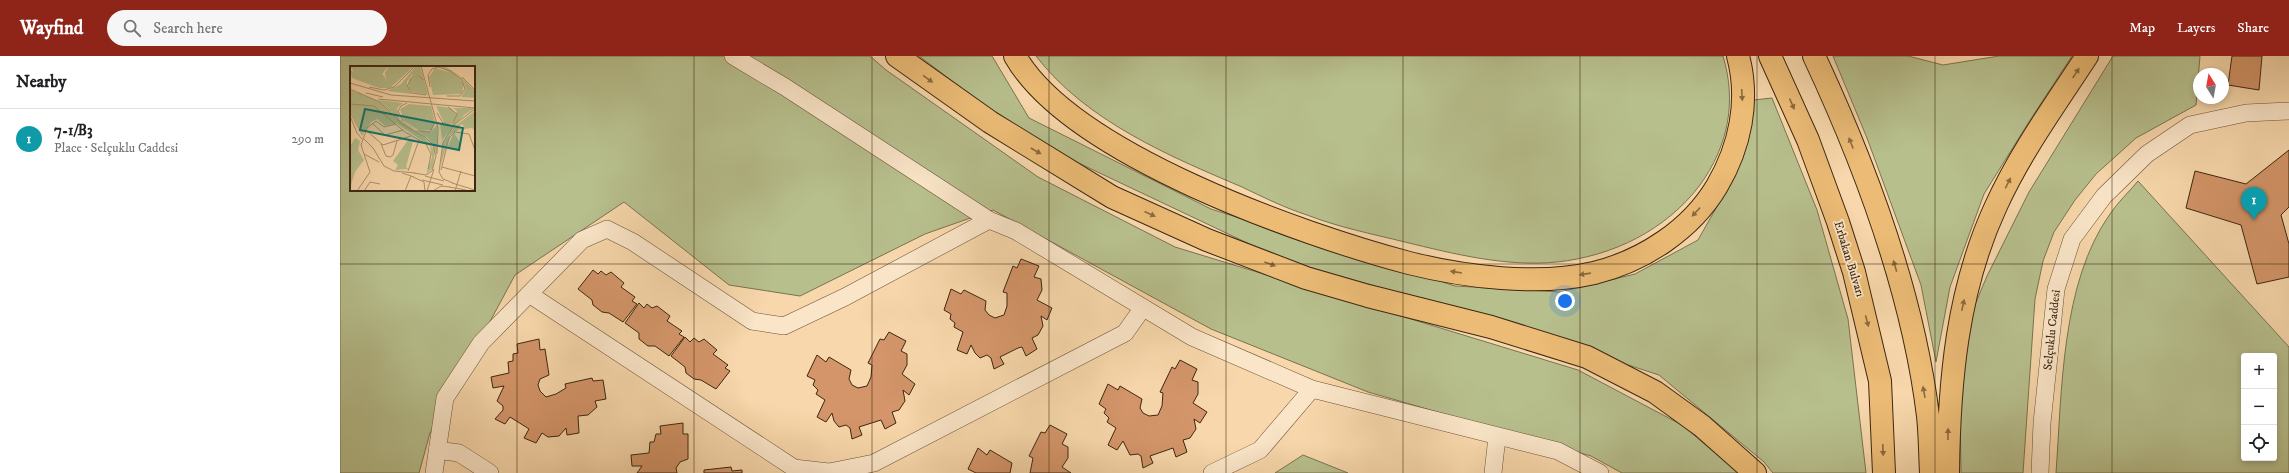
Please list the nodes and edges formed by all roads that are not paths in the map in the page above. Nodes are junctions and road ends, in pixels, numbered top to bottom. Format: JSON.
{"nodes":[{"id":1,"x":733,"y":56,"type":"edge"},
{"id":2,"x":897,"y":56,"type":"edge"},
{"id":3,"x":1015,"y":56,"type":"edge"},
{"id":4,"x":1738,"y":56,"type":"edge"},
{"id":5,"x":1770,"y":56,"type":"edge"},
{"id":6,"x":1814,"y":56,"type":"edge"},
{"id":7,"x":2087,"y":56,"type":"edge"},
{"id":8,"x":2289,"y":111,"type":"edge"},
{"id":9,"x":989,"y":220,"type":"junction"},
{"id":10,"x":529,"y":294,"type":"junction"},
{"id":11,"x":1142,"y":309,"type":"junction"},
{"id":12,"x":1312,"y":389,"type":"junction"},
{"id":13,"x":1496,"y":437,"type":"junction"},
{"id":14,"x":437,"y":450,"type":"junction"},
{"id":15,"x":434,"y":473,"type":"edge"},
{"id":16,"x":490,"y":473,"type":"edge"},
{"id":17,"x":1212,"y":473,"type":"edge"},
{"id":18,"x":1493,"y":473,"type":"edge"},
{"id":19,"x":1600,"y":473,"type":"edge"},
{"id":20,"x":1755,"y":473,"type":"edge"},
{"id":21,"x":1884,"y":473,"type":"edge"},
{"id":22,"x":1931,"y":473,"type":"edge"},
{"id":23,"x":1948,"y":473,"type":"edge"},
{"id":24,"x":2040,"y":473,"type":"edge"}],
"edges":[{"from":1,"to":9,"type":"street"},
{"from":2,"to":20,"type":"highway","one_way":true},
{"from":4,"to":3,"type":"highway","one_way":true},
{"from":5,"to":21,"type":"highway","name":"Erbakan Bulvarı","one_way":true},
{"from":22,"to":6,"type":"highway","one_way":true},
{"from":23,"to":7,"type":"highway","one_way":true},
{"from":8,"to":24,"type":"street","name":"Selçuklu Caddesi"},
{"from":9,"to":10,"type":"street"},
{"from":9,"to":11,"type":"street"},
{"from":10,"to":11,"type":"street"},
{"from":10,"to":14,"type":"street"},
{"from":11,"to":12,"type":"street"},
{"from":12,"to":13,"type":"street"},
{"from":12,"to":17,"type":"street"},
{"from":13,"to":18,"type":"street"},
{"from":13,"to":19,"type":"street"},
{"from":14,"to":15,"type":"street"},
{"from":14,"to":16,"type":"street"}]}
